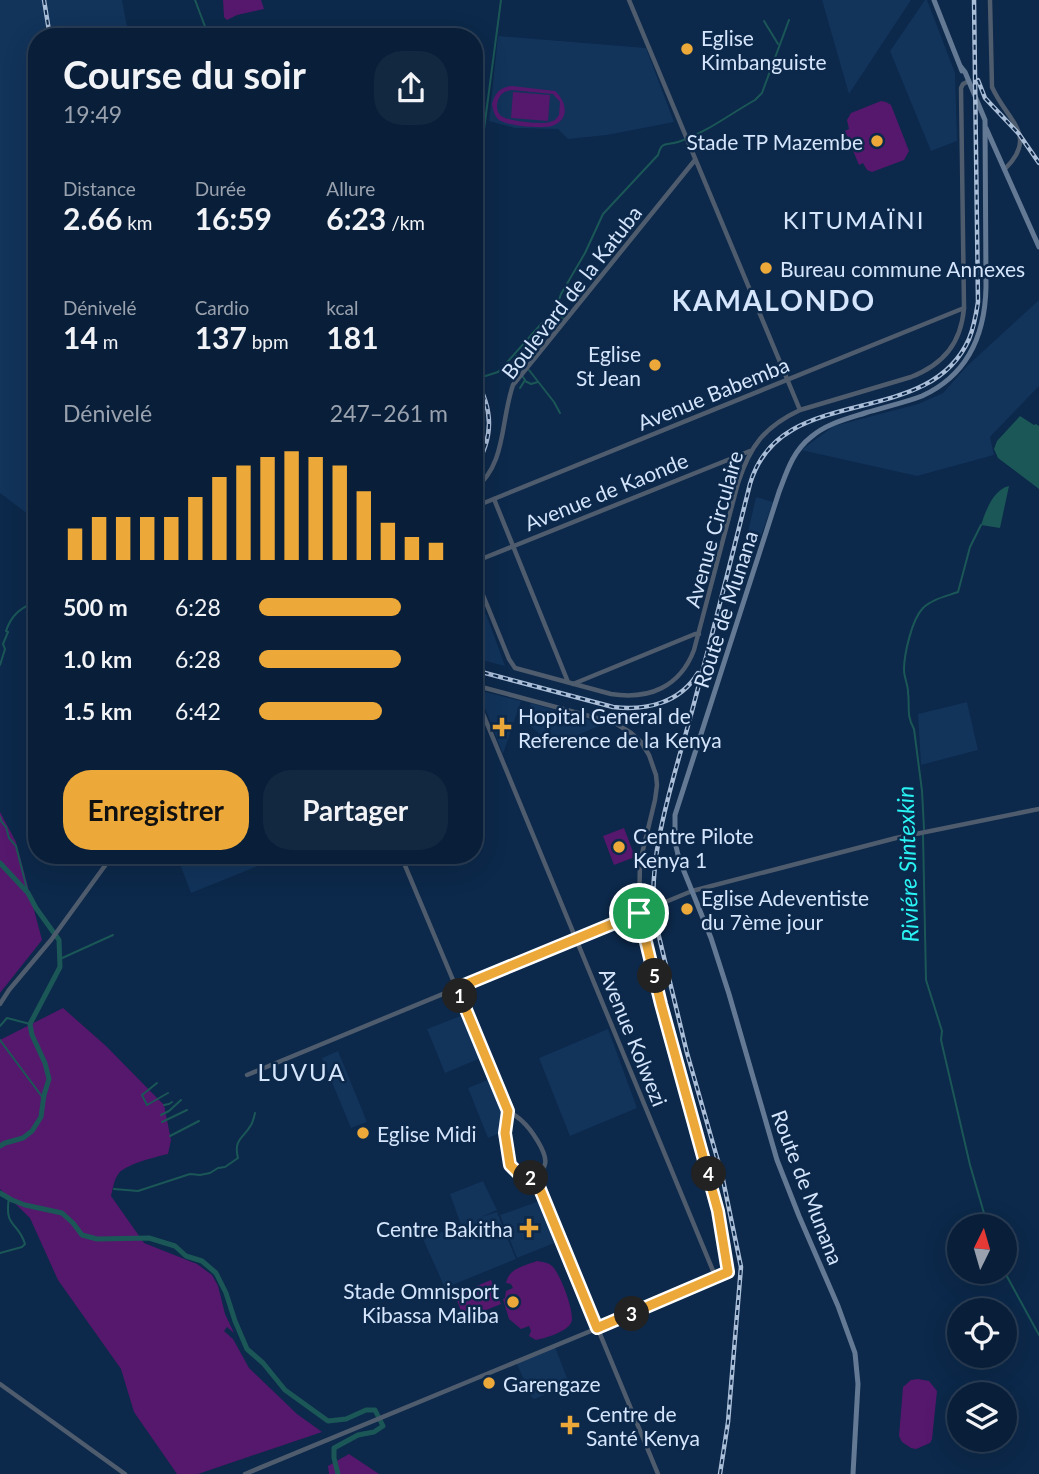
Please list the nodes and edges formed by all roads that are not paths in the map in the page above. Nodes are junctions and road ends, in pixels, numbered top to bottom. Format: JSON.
{"nodes":[{"id":1,"x":629,"y":0,"type":"edge"},
{"id":2,"x":934,"y":0,"type":"edge"},
{"id":3,"x":990,"y":0,"type":"edge"},
{"id":4,"x":967,"y":82,"type":"junction"},
{"id":5,"x":969,"y":90,"type":"junction"},
{"id":6,"x":961,"y":92,"type":"junction"},
{"id":7,"x":1021,"y":124,"type":"dead end"},
{"id":8,"x":985,"y":125,"type":"junction"},
{"id":9,"x":1024,"y":154,"type":"dead end"},
{"id":10,"x":696,"y":160,"type":"junction"},
{"id":11,"x":1004,"y":169,"type":"junction"},
{"id":12,"x":1039,"y":247,"type":"edge"},
{"id":13,"x":964,"y":308,"type":"junction"},
{"id":14,"x":787,"y":380,"type":"junction"},
{"id":15,"x":800,"y":410,"type":"junction"},
{"id":16,"x":751,"y":450,"type":"junction"},
{"id":17,"x":483,"y":482,"type":"edge"},
{"id":18,"x":494,"y":499,"type":"junction"},
{"id":19,"x":483,"y":503,"type":"edge"},
{"id":20,"x":513,"y":546,"type":"junction"},
{"id":21,"x":483,"y":558,"type":"edge"},
{"id":22,"x":483,"y":595,"type":"edge"},
{"id":23,"x":699,"y":634,"type":"junction"},
{"id":24,"x":570,"y":683,"type":"junction"},
{"id":25,"x":483,"y":687,"type":"edge"},
{"id":26,"x":483,"y":714,"type":"edge"},
{"id":27,"x":1039,"y":809,"type":"edge"},
{"id":28,"x":106,"y":864,"type":"edge"},
{"id":29,"x":404,"y":864,"type":"edge"},
{"id":30,"x":692,"y":891,"type":"junction"},
{"id":31,"x":639,"y":913,"type":"junction"},
{"id":32,"x":577,"y":939,"type":"junction"},
{"id":33,"x":457,"y":988,"type":"junction"},
{"id":34,"x":0,"y":1004,"type":"edge"},
{"id":35,"x":247,"y":1075,"type":"dead end"},
{"id":36,"x":508,"y":1111,"type":"junction"},
{"id":37,"x":535,"y":1177,"type":"junction"},
{"id":38,"x":716,"y":1278,"type":"junction"},
{"id":39,"x":597,"y":1328,"type":"junction"},
{"id":40,"x":0,"y":1384,"type":"edge"},
{"id":41,"x":125,"y":1474,"type":"edge"},
{"id":42,"x":245,"y":1474,"type":"edge"},
{"id":43,"x":658,"y":1474,"type":"edge"},
{"id":44,"x":853,"y":1474,"type":"edge"}],
"edges":[{"from":1,"to":10,"type":"street"},
{"from":2,"to":4,"type":"main road"},
{"from":3,"to":7,"type":"street"},
{"from":4,"to":5,"type":"main road"},
{"from":4,"to":6,"type":"street","name":"Avenue Circulaire"},
{"from":4,"to":8,"type":"main road"},
{"from":5,"to":6,"type":"street"},
{"from":5,"to":8,"type":"main road"},
{"from":6,"to":13,"type":"street","name":"Avenue Circulaire"},
{"from":8,"to":11,"type":"main road"},
{"from":8,"to":30,"type":"main road","name":"Route de Munana"},
{"from":9,"to":11,"type":"street"},
{"from":10,"to":14,"type":"street"},
{"from":10,"to":17,"type":"street","name":"Boulevard de la Katuba"},
{"from":11,"to":12,"type":"main road"},
{"from":13,"to":14,"type":"street","name":"Avenue Babemba"},
{"from":13,"to":15,"type":"street","name":"Avenue Circulaire"},
{"from":14,"to":15,"type":"street"},
{"from":14,"to":18,"type":"street","name":"Avenue Babemba"},
{"from":15,"to":16,"type":"street","name":"Avenue Circulaire"},
{"from":16,"to":20,"type":"street","name":"Avenue de Kaonde"},
{"from":16,"to":23,"type":"street","name":"Avenue Circulaire"},
{"from":18,"to":19,"type":"street","name":"Avenue Babemba"},
{"from":18,"to":20,"type":"street"},
{"from":20,"to":21,"type":"street","name":"Avenue de Kaonde"},
{"from":20,"to":24,"type":"street"},
{"from":22,"to":24,"type":"street","name":"Avenue Circulaire"},
{"from":23,"to":24,"type":"street"},
{"from":23,"to":24,"type":"street","name":"Avenue Circulaire"},
{"from":25,"to":31,"type":"street"},
{"from":26,"to":32,"type":"street","name":"Avenue Kolwezi"},
{"from":27,"to":30,"type":"street"},
{"from":28,"to":34,"type":"street"},
{"from":29,"to":33,"type":"street"},
{"from":30,"to":31,"type":"street"},
{"from":30,"to":44,"type":"main road","name":"Route de Munana"},
{"from":31,"to":32,"type":"street"},
{"from":31,"to":38,"type":"street"},
{"from":32,"to":33,"type":"street"},
{"from":32,"to":38,"type":"street","name":"Avenue Kolwezi"},
{"from":33,"to":35,"type":"street"},
{"from":33,"to":36,"type":"street"},
{"from":36,"to":37,"type":"street"},
{"from":36,"to":37,"type":"street"},
{"from":37,"to":39,"type":"street"},
{"from":38,"to":39,"type":"street"},
{"from":39,"to":42,"type":"street"},
{"from":39,"to":43,"type":"street"},
{"from":40,"to":41,"type":"street"}]}
